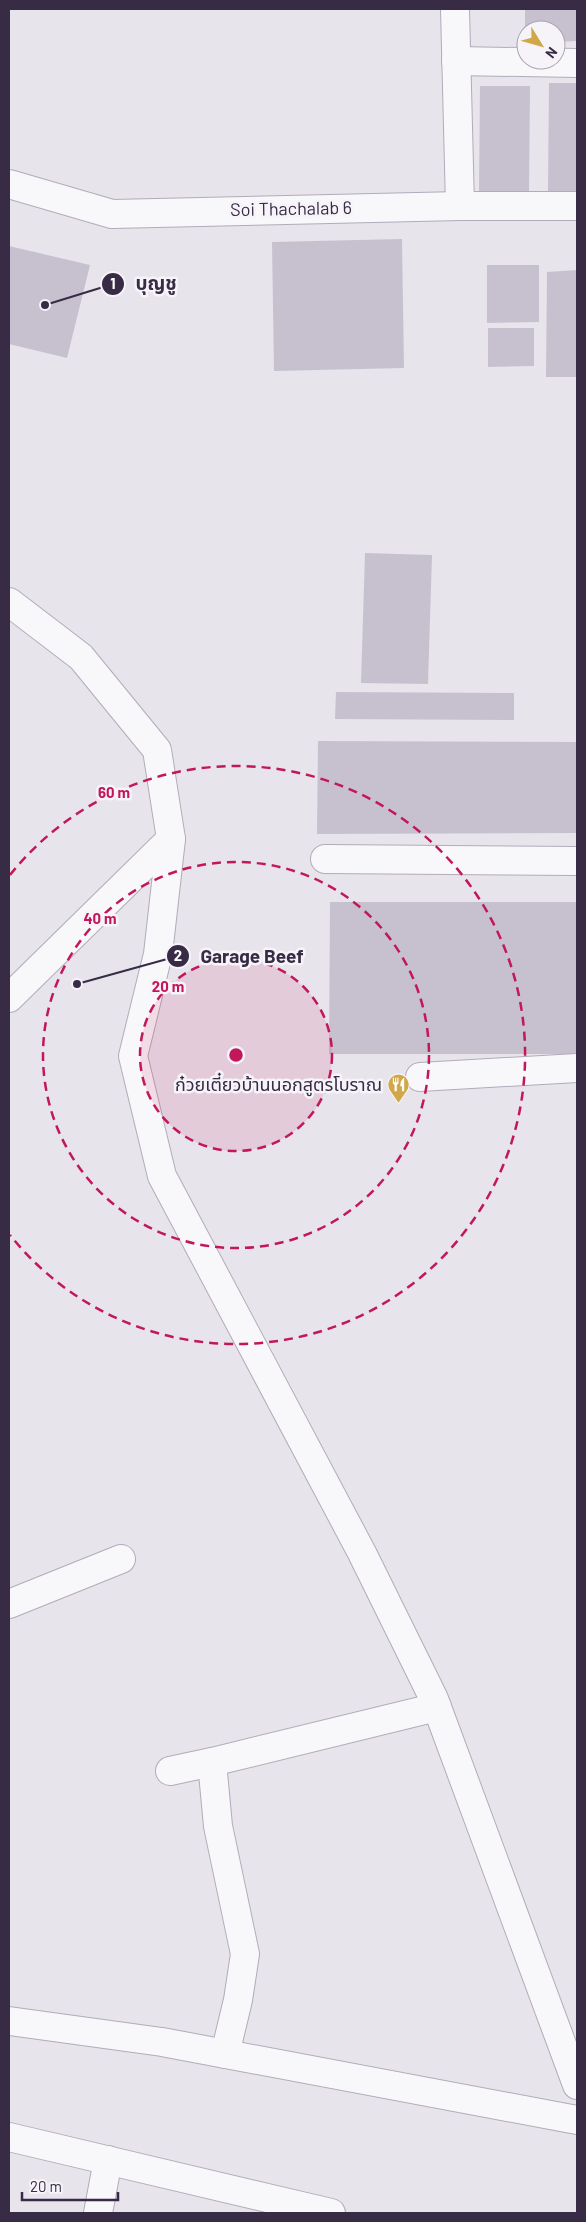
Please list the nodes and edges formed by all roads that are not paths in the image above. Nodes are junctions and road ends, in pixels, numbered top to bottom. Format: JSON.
{"nodes":[{"id":1,"x":455,"y":9,"type":"edge"},
{"id":2,"x":456,"y":61,"type":"junction"},
{"id":3,"x":577,"y":63,"type":"edge"},
{"id":4,"x":9,"y":184,"type":"edge"},
{"id":5,"x":460,"y":206,"type":"junction"},
{"id":6,"x":577,"y":206,"type":"edge"},
{"id":7,"x":9,"y":602,"type":"edge"},
{"id":8,"x":170,"y":839,"type":"junction"},
{"id":9,"x":325,"y":858,"type":"dead end"},
{"id":10,"x":577,"y":861,"type":"edge"},
{"id":11,"x":9,"y":998,"type":"edge"},
{"id":12,"x":577,"y":1068,"type":"edge"},
{"id":13,"x":420,"y":1077,"type":"dead end"},
{"id":14,"x":121,"y":1559,"type":"dead end"},
{"id":15,"x":9,"y":1604,"type":"edge"},
{"id":16,"x":437,"y":1707,"type":"junction"},
{"id":17,"x":212,"y":1762,"type":"junction"},
{"id":18,"x":170,"y":1771,"type":"dead end"},
{"id":19,"x":9,"y":2021,"type":"edge"},
{"id":20,"x":225,"y":2054,"type":"junction"},
{"id":21,"x":577,"y":2085,"type":"edge"},
{"id":22,"x":577,"y":2120,"type":"edge"},
{"id":23,"x":9,"y":2136,"type":"edge"},
{"id":24,"x":108,"y":2160,"type":"junction"},
{"id":25,"x":98,"y":2213,"type":"edge"},
{"id":26,"x":331,"y":2213,"type":"edge"}],
"edges":[{"from":1,"to":2,"type":"street"},
{"from":2,"to":3,"type":"street"},
{"from":2,"to":5,"type":"street"},
{"from":4,"to":5,"type":"street","name":"Soi Thachalab 6"},
{"from":5,"to":6,"type":"street","name":"Soi Thachalab 6"},
{"from":7,"to":8,"type":"street"},
{"from":8,"to":11,"type":"street"},
{"from":8,"to":16,"type":"street"},
{"from":9,"to":10,"type":"street"},
{"from":12,"to":13,"type":"street"},
{"from":14,"to":15,"type":"street"},
{"from":16,"to":17,"type":"street"},
{"from":16,"to":21,"type":"street"},
{"from":17,"to":18,"type":"street"},
{"from":17,"to":20,"type":"street"},
{"from":19,"to":20,"type":"street"},
{"from":20,"to":22,"type":"street"},
{"from":23,"to":24,"type":"street"},
{"from":24,"to":25,"type":"street"},
{"from":24,"to":26,"type":"street"}]}
